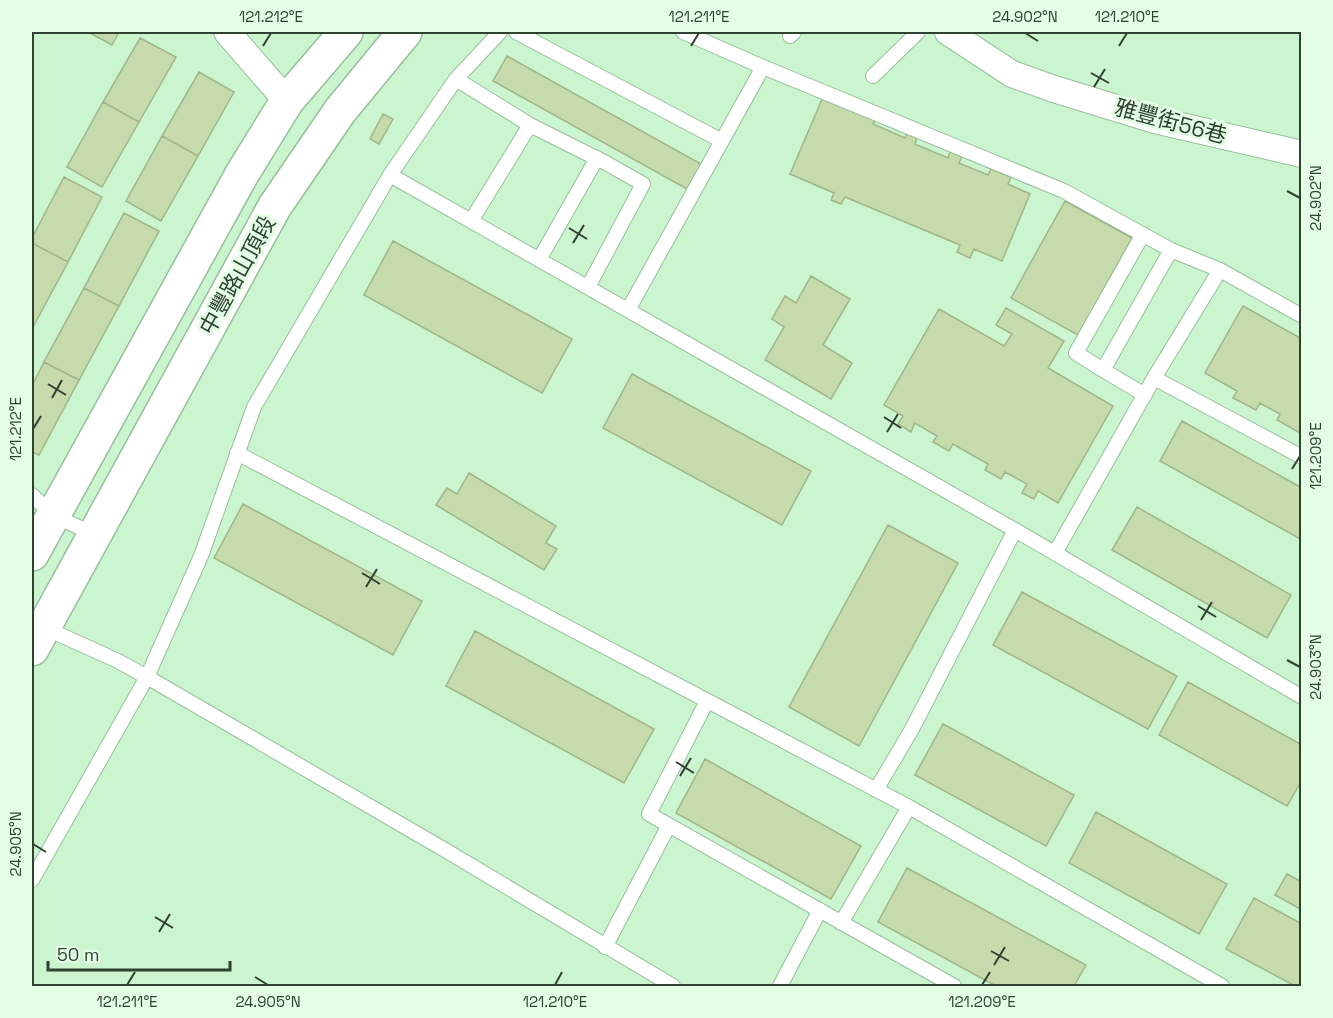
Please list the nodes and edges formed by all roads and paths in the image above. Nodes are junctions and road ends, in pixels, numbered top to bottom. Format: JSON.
{"nodes":[{"id":1,"x":227,"y":32,"type":"edge"},
{"id":2,"x":346,"y":32,"type":"edge"},
{"id":3,"x":405,"y":32,"type":"edge"},
{"id":4,"x":500,"y":32,"type":"edge"},
{"id":5,"x":516,"y":32,"type":"edge"},
{"id":6,"x":683,"y":32,"type":"edge"},
{"id":7,"x":918,"y":32,"type":"edge"},
{"id":8,"x":948,"y":32,"type":"edge"},
{"id":9,"x":763,"y":68,"type":"junction"},
{"id":10,"x":873,"y":75,"type":"dead end"},
{"id":11,"x":456,"y":79,"type":"junction"},
{"id":12,"x":287,"y":101,"type":"junction"},
{"id":13,"x":530,"y":125,"type":"junction"},
{"id":14,"x":722,"y":141,"type":"junction"},
{"id":15,"x":1302,"y":154,"type":"edge"},
{"id":16,"x":597,"y":158,"type":"junction"},
{"id":17,"x":390,"y":175,"type":"junction"},
{"id":18,"x":471,"y":221,"type":"junction"},
{"id":19,"x":1143,"y":234,"type":"junction"},
{"id":20,"x":1171,"y":250,"type":"junction"},
{"id":21,"x":539,"y":260,"type":"junction"},
{"id":22,"x":1220,"y":270,"type":"junction"},
{"id":23,"x":588,"y":287,"type":"junction"},
{"id":24,"x":628,"y":310,"type":"junction"},
{"id":25,"x":1302,"y":316,"type":"edge"},
{"id":26,"x":1103,"y":370,"type":"junction"},
{"id":27,"x":1154,"y":378,"type":"junction"},
{"id":28,"x":1145,"y":395,"type":"junction"},
{"id":29,"x":237,"y":453,"type":"junction"},
{"id":30,"x":1302,"y":458,"type":"edge"},
{"id":31,"x":39,"y":509,"type":"edge"},
{"id":32,"x":1015,"y":530,"type":"junction"},
{"id":33,"x":93,"y":534,"type":"junction"},
{"id":34,"x":1055,"y":553,"type":"junction"},
{"id":35,"x":32,"y":554,"type":"edge"},
{"id":36,"x":37,"y":638,"type":"edge"},
{"id":37,"x":147,"y":677,"type":"junction"},
{"id":38,"x":1302,"y":697,"type":"edge"},
{"id":39,"x":707,"y":701,"type":"junction"},
{"id":40,"x":876,"y":790,"type":"junction"},
{"id":41,"x":909,"y":807,"type":"junction"},
{"id":42,"x":669,"y":825,"type":"junction"},
{"id":43,"x":32,"y":880,"type":"edge"},
{"id":44,"x":820,"y":910,"type":"junction"},
{"id":45,"x":841,"y":923,"type":"junction"},
{"id":46,"x":605,"y":947,"type":"junction"},
{"id":47,"x":673,"y":987,"type":"edge"},
{"id":48,"x":780,"y":987,"type":"edge"},
{"id":49,"x":954,"y":987,"type":"edge"},
{"id":50,"x":1222,"y":987,"type":"edge"}],
"edges":[{"from":1,"to":12,"type":"street"},
{"from":2,"to":12,"type":"main road","name":"中豐路山頂段"},
{"from":3,"to":33,"type":"main road","name":"中豐路山頂段"},
{"from":4,"to":11,"type":"lane"},
{"from":5,"to":14,"type":"lane"},
{"from":6,"to":9,"type":"lane"},
{"from":7,"to":10,"type":"lane"},
{"from":8,"to":15,"type":"street","name":"雅豐街56巷"},
{"from":9,"to":14,"type":"lane"},
{"from":9,"to":19,"type":"lane"},
{"from":11,"to":13,"type":"lane"},
{"from":11,"to":17,"type":"lane"},
{"from":12,"to":31,"type":"main road","name":"中豐路山頂段"},
{"from":13,"to":16,"type":"lane"},
{"from":13,"to":18,"type":"lane"},
{"from":14,"to":24,"type":"lane"},
{"from":16,"to":21,"type":"lane"},
{"from":16,"to":23,"type":"lane"},
{"from":17,"to":18,"type":"lane"},
{"from":17,"to":29,"type":"lane"},
{"from":18,"to":21,"type":"lane"},
{"from":19,"to":20,"type":"lane"},
{"from":19,"to":26,"type":"lane"},
{"from":20,"to":22,"type":"lane"},
{"from":20,"to":26,"type":"lane"},
{"from":21,"to":23,"type":"lane"},
{"from":22,"to":25,"type":"lane"},
{"from":22,"to":27,"type":"lane"},
{"from":23,"to":24,"type":"lane"},
{"from":24,"to":32,"type":"lane"},
{"from":26,"to":28,"type":"lane"},
{"from":27,"to":28,"type":"lane"},
{"from":27,"to":30,"type":"lane"},
{"from":28,"to":34,"type":"lane"},
{"from":29,"to":37,"type":"lane"},
{"from":29,"to":39,"type":"lane"},
{"from":31,"to":33,"type":"lane"},
{"from":31,"to":35,"type":"main road","name":"中豐路山頂段"},
{"from":32,"to":34,"type":"lane"},
{"from":32,"to":40,"type":"lane"},
{"from":33,"to":36,"type":"main road","name":"中豐路山頂段"},
{"from":34,"to":38,"type":"lane"},
{"from":36,"to":37,"type":"lane"},
{"from":37,"to":43,"type":"lane"},
{"from":37,"to":46,"type":"lane"},
{"from":39,"to":40,"type":"lane"},
{"from":39,"to":42,"type":"lane"},
{"from":40,"to":41,"type":"lane"},
{"from":41,"to":45,"type":"lane"},
{"from":41,"to":50,"type":"lane"},
{"from":42,"to":44,"type":"lane"},
{"from":42,"to":46,"type":"lane"},
{"from":44,"to":45,"type":"lane"},
{"from":44,"to":48,"type":"lane"},
{"from":45,"to":49,"type":"lane"},
{"from":46,"to":47,"type":"lane"}]}
